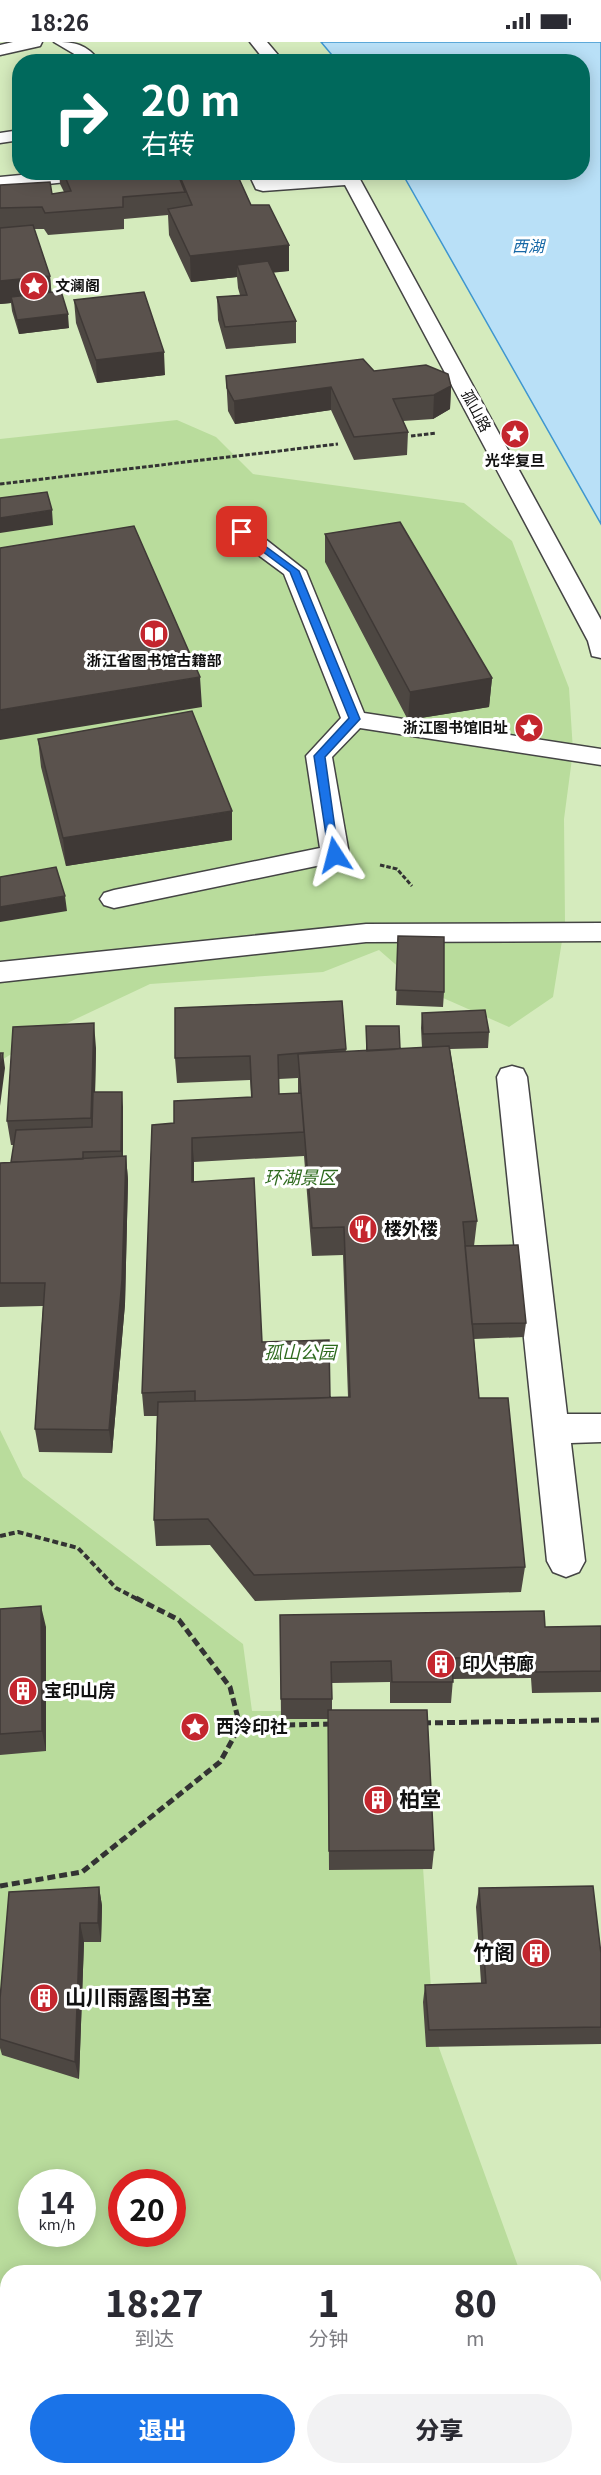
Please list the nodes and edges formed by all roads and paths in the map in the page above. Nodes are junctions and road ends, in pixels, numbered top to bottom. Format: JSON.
{"nodes":[{"id":1,"x":34,"y":42,"type":"edge"},
{"id":2,"x":62,"y":42,"type":"edge"},
{"id":3,"x":258,"y":42,"type":"edge"},
{"id":4,"x":0,"y":50,"type":"edge"},
{"id":5,"x":85,"y":54,"type":"edge"},
{"id":6,"x":269,"y":54,"type":"edge"},
{"id":7,"x":31,"y":180,"type":"edge"},
{"id":8,"x":261,"y":180,"type":"edge"},
{"id":9,"x":311,"y":180,"type":"edge"},
{"id":10,"x":351,"y":180,"type":"edge"},
{"id":11,"x":0,"y":183,"type":"edge"},
{"id":12,"x":338,"y":444,"type":"dead end"},
{"id":13,"x":0,"y":484,"type":"edge"},
{"id":14,"x":242,"y":532,"type":"dead end"},
{"id":15,"x":601,"y":651,"type":"edge"},
{"id":16,"x":354,"y":719,"type":"junction"},
{"id":17,"x":601,"y":757,"type":"edge"},
{"id":18,"x":335,"y":855,"type":"junction"},
{"id":19,"x":114,"y":899,"type":"dead end"},
{"id":20,"x":451,"y":930,"type":"junction"},
{"id":21,"x":601,"y":932,"type":"edge"},
{"id":22,"x":0,"y":972,"type":"edge"},
{"id":23,"x":512,"y":1077,"type":"dead end"},
{"id":24,"x":601,"y":1428,"type":"edge"},
{"id":25,"x":552,"y":1429,"type":"junction"},
{"id":26,"x":0,"y":1536,"type":"edge"},
{"id":27,"x":566,"y":1561,"type":"dead end"},
{"id":28,"x":601,"y":1720,"type":"edge"},
{"id":29,"x":415,"y":1723,"type":"edge"},
{"id":30,"x":333,"y":1724,"type":"edge"},
{"id":31,"x":240,"y":1726,"type":"junction"},
{"id":32,"x":0,"y":1886,"type":"edge"}],
"edges":[{"from":1,"to":4,"type":"street"},
{"from":2,"to":5,"type":"street"},
{"from":3,"to":6,"type":"street"},
{"from":7,"to":11,"type":"street"},
{"from":8,"to":9,"type":"street"},
{"from":10,"to":15,"type":"street","name":"孤山路"},
{"from":12,"to":13,"type":"path"},
{"from":14,"to":16,"type":"street"},
{"from":16,"to":17,"type":"street"},
{"from":16,"to":18,"type":"street"},
{"from":18,"to":19,"type":"street"},
{"from":18,"to":20,"type":"path"},
{"from":20,"to":21,"type":"street"},
{"from":20,"to":22,"type":"street"},
{"from":23,"to":25,"type":"street"},
{"from":24,"to":25,"type":"street"},
{"from":25,"to":27,"type":"street"},
{"from":26,"to":31,"type":"path"},
{"from":28,"to":29,"type":"path"},
{"from":30,"to":31,"type":"path"},
{"from":31,"to":32,"type":"path"}]}
